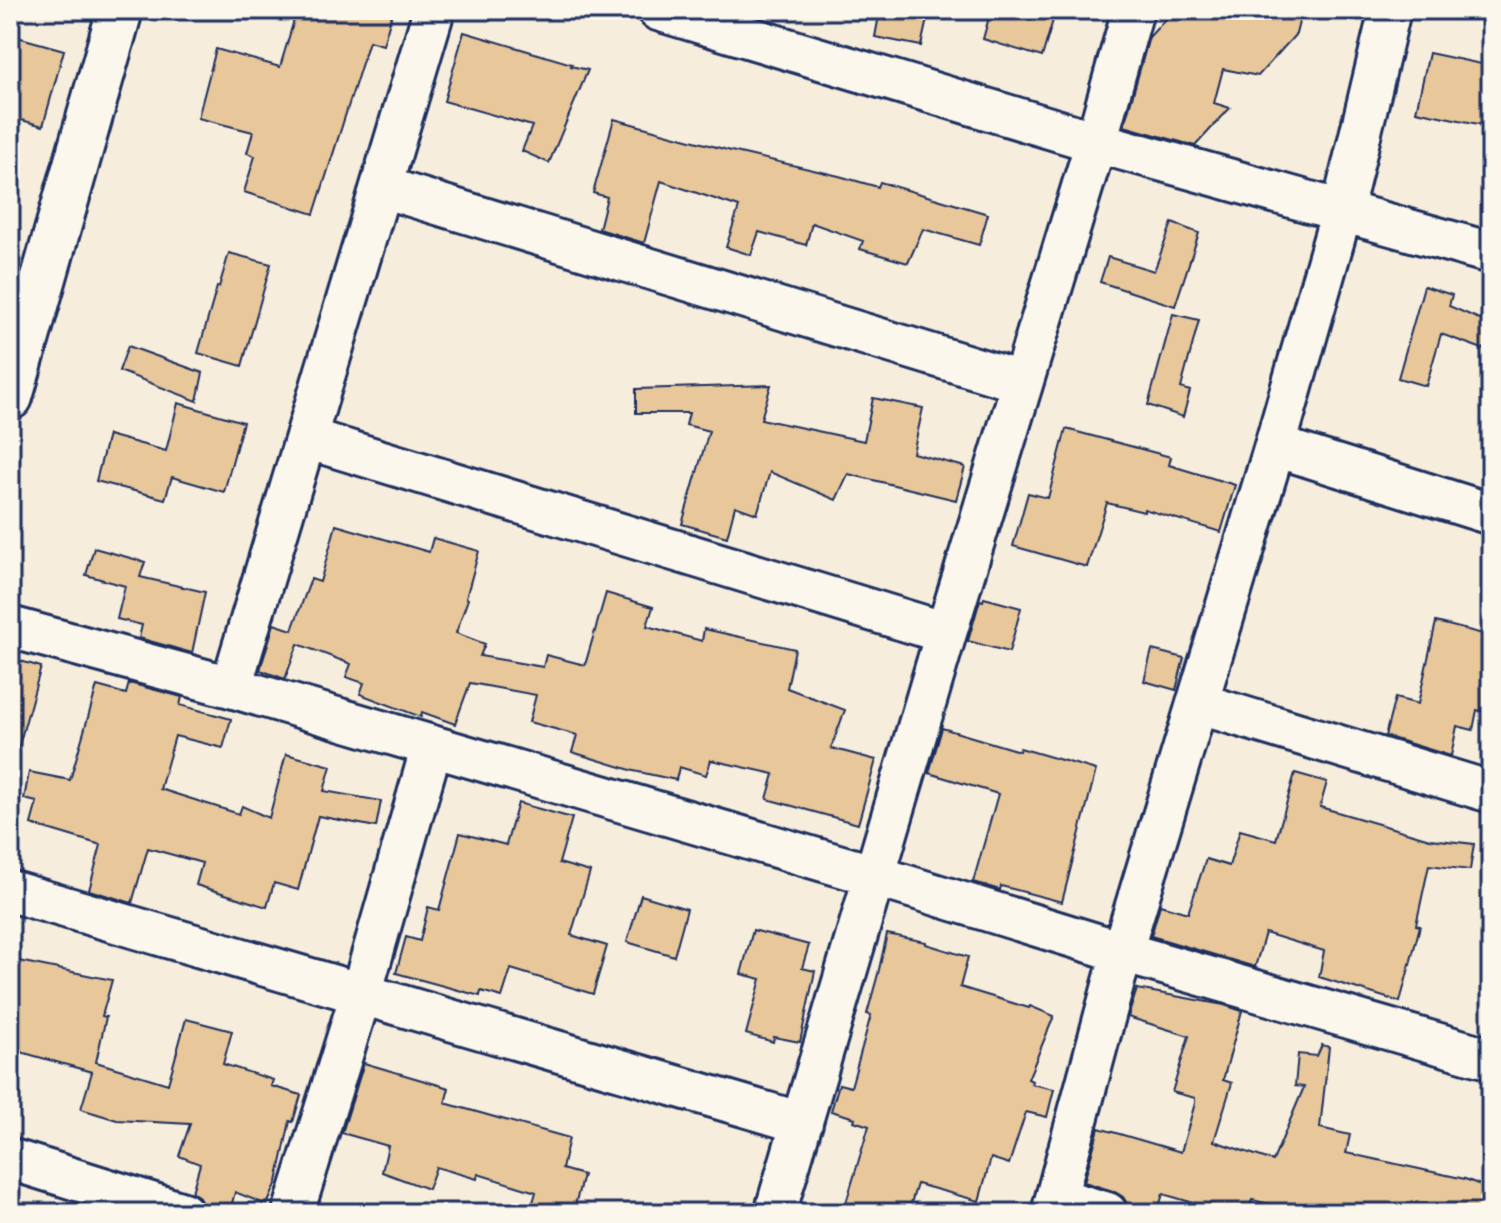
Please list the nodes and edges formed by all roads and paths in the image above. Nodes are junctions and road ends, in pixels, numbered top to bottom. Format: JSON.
{"nodes":[{"id":1,"x":120,"y":10,"type":"edge"},
{"id":2,"x":434,"y":10,"type":"edge"},
{"id":3,"x":658,"y":10,"type":"edge"},
{"id":4,"x":1133,"y":10,"type":"edge"},
{"id":5,"x":1390,"y":10,"type":"edge"},
{"id":6,"x":1096,"y":142,"type":"junction"},
{"id":7,"x":382,"y":187,"type":"junction"},
{"id":8,"x":1342,"y":211,"type":"junction"},
{"id":9,"x":1491,"y":253,"type":"edge"},
{"id":10,"x":14,"y":370,"type":"edge"},
{"id":11,"x":1021,"y":382,"type":"junction"},
{"id":12,"x":306,"y":438,"type":"junction"},
{"id":13,"x":1275,"y":446,"type":"junction"},
{"id":14,"x":1491,"y":514,"type":"edge"},
{"id":15,"x":10,"y":627,"type":"edge"},
{"id":16,"x":946,"y":633,"type":"junction"},
{"id":17,"x":231,"y":687,"type":"junction"},
{"id":18,"x":1197,"y":703,"type":"junction"},
{"id":19,"x":432,"y":746,"type":"junction"},
{"id":20,"x":1491,"y":792,"type":"edge"},
{"id":21,"x":875,"y":876,"type":"junction"},
{"id":22,"x":10,"y":891,"type":"edge"},
{"id":23,"x":1122,"y":952,"type":"junction"},
{"id":24,"x":361,"y":994,"type":"junction"},
{"id":25,"x":1491,"y":1059,"type":"edge"},
{"id":26,"x":802,"y":1123,"type":"junction"},
{"id":27,"x":10,"y":1159,"type":"edge"},
{"id":28,"x":1054,"y":1206,"type":"edge"},
{"id":29,"x":183,"y":1213,"type":"edge"},
{"id":30,"x":293,"y":1213,"type":"edge"},
{"id":31,"x":775,"y":1213,"type":"edge"},
{"id":32,"x":1107,"y":1213,"type":"edge"}],
"edges":[{"from":1,"to":10,"type":"street"},
{"from":2,"to":7,"type":"street"},
{"from":3,"to":6,"type":"street"},
{"from":4,"to":6,"type":"street"},
{"from":5,"to":8,"type":"street"},
{"from":6,"to":8,"type":"street"},
{"from":6,"to":11,"type":"street"},
{"from":7,"to":11,"type":"street"},
{"from":7,"to":12,"type":"street"},
{"from":8,"to":9,"type":"street"},
{"from":8,"to":13,"type":"street"},
{"from":11,"to":16,"type":"street"},
{"from":12,"to":16,"type":"street"},
{"from":12,"to":17,"type":"street"},
{"from":13,"to":14,"type":"street"},
{"from":13,"to":18,"type":"street"},
{"from":15,"to":17,"type":"street"},
{"from":16,"to":21,"type":"street"},
{"from":17,"to":19,"type":"street"},
{"from":18,"to":20,"type":"street"},
{"from":18,"to":23,"type":"street"},
{"from":19,"to":21,"type":"street"},
{"from":19,"to":24,"type":"street"},
{"from":21,"to":23,"type":"street"},
{"from":21,"to":26,"type":"street"},
{"from":22,"to":24,"type":"street"},
{"from":23,"to":25,"type":"street"},
{"from":23,"to":28,"type":"street"},
{"from":24,"to":26,"type":"street"},
{"from":24,"to":30,"type":"street"},
{"from":26,"to":31,"type":"street"},
{"from":27,"to":29,"type":"street"},
{"from":28,"to":32,"type":"street"}]}
